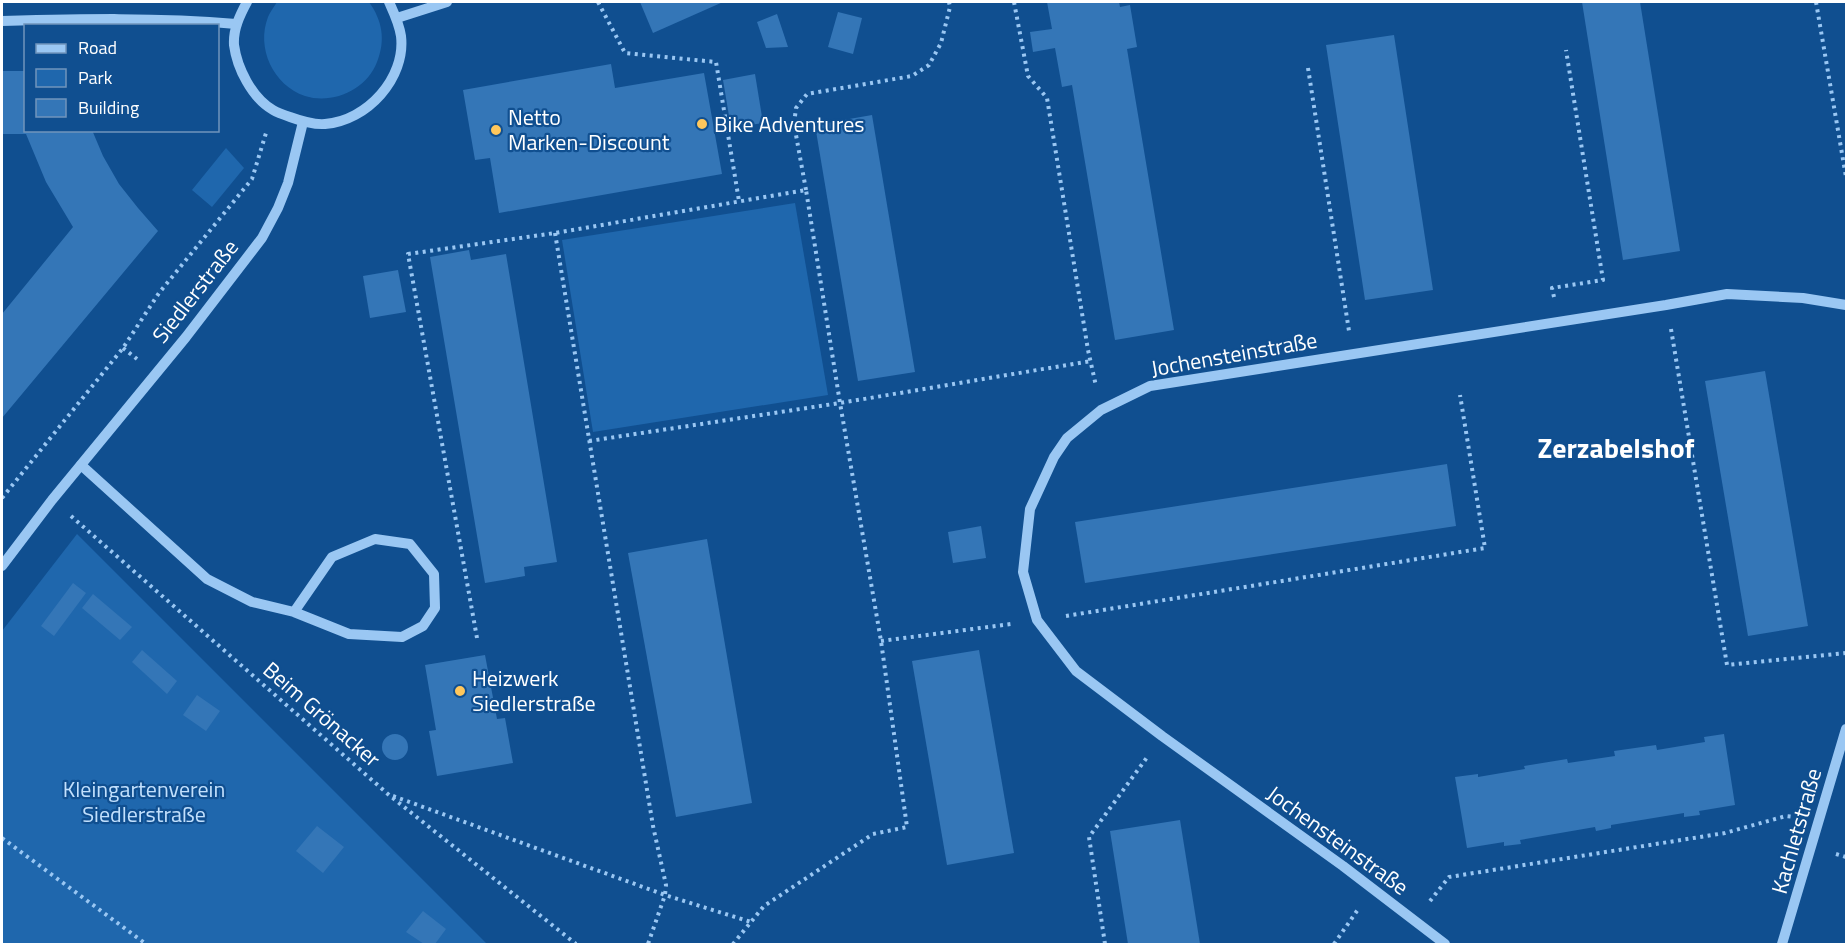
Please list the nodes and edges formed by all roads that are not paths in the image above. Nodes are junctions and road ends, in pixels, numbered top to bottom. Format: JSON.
{"nodes":[{"id":1,"x":247,"y":2,"type":"edge"},
{"id":2,"x":388,"y":2,"type":"edge"},
{"id":3,"x":447,"y":2,"type":"edge"},
{"id":4,"x":397,"y":18,"type":"junction"},
{"id":5,"x":2,"y":21,"type":"edge"},
{"id":6,"x":236,"y":24,"type":"junction"},
{"id":7,"x":303,"y":122,"type":"junction"},
{"id":8,"x":1846,"y":305,"type":"edge"},
{"id":9,"x":81,"y":465,"type":"junction"},
{"id":10,"x":2,"y":567,"type":"edge"},
{"id":11,"x":294,"y":612,"type":"junction"},
{"id":12,"x":1846,"y":729,"type":"edge"},
{"id":13,"x":1445,"y":945,"type":"edge"},
{"id":14,"x":1782,"y":945,"type":"edge"}],
"edges":[{"from":1,"to":6,"type":"street"},
{"from":2,"to":4,"type":"street"},
{"from":3,"to":4,"type":"street"},
{"from":4,"to":7,"type":"street"},
{"from":5,"to":6,"type":"street"},
{"from":6,"to":7,"type":"street"},
{"from":7,"to":9,"type":"street","name":"Siedlerstraße"},
{"from":8,"to":13,"type":"street","name":"Jochensteinstraße"},
{"from":9,"to":10,"type":"street","name":"Siedlerstraße"},
{"from":9,"to":11,"type":"street"},
{"from":11,"to":11,"type":"street"},
{"from":12,"to":14,"type":"street","name":"Kachletstraße"}]}
